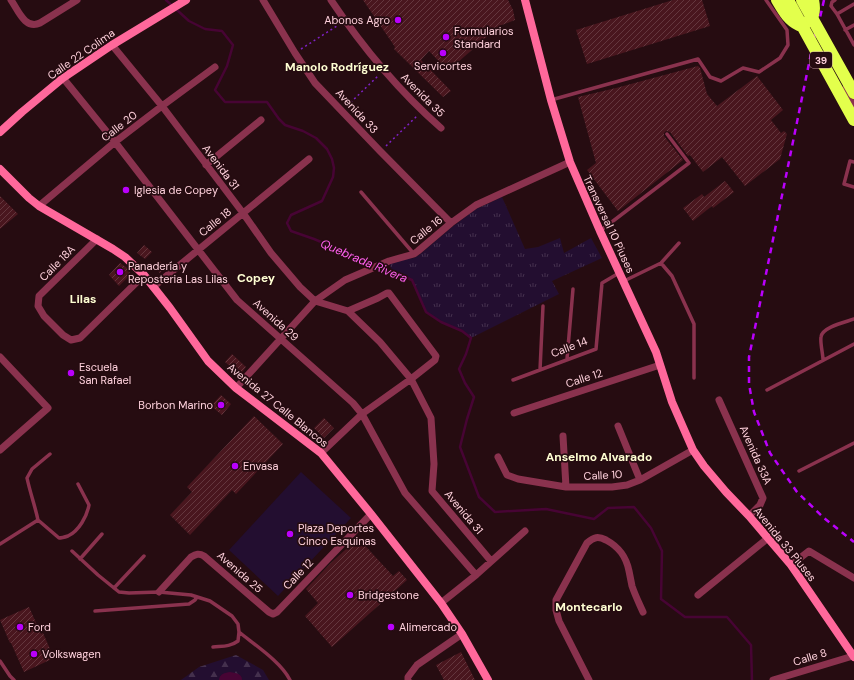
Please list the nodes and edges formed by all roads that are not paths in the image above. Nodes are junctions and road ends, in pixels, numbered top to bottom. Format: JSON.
{"nodes":[{"id":1,"x":11,"y":0,"type":"edge"},
{"id":2,"x":76,"y":0,"type":"edge"},
{"id":3,"x":262,"y":0,"type":"edge"},
{"id":4,"x":331,"y":0,"type":"edge"},
{"id":5,"x":526,"y":0,"type":"edge"},
{"id":6,"x":766,"y":0,"type":"edge"},
{"id":7,"x":778,"y":0,"type":"edge"},
{"id":8,"x":788,"y":0,"type":"edge"},
{"id":9,"x":802,"y":0,"type":"edge"},
{"id":10,"x":813,"y":0,"type":"edge"},
{"id":11,"x":835,"y":0,"type":"edge"},
{"id":12,"x":183,"y":1,"type":"edge"},
{"id":13,"x":854,"y":4,"type":"edge"},
{"id":14,"x":837,"y":14,"type":"junction"},
{"id":15,"x":809,"y":22,"type":"junction"},
{"id":16,"x":854,"y":25,"type":"edge"},
{"id":17,"x":845,"y":30,"type":"junction"},
{"id":18,"x":112,"y":45,"type":"junction"},
{"id":19,"x":854,"y":45,"type":"edge"},
{"id":20,"x":215,"y":67,"type":"dead end"},
{"id":21,"x":63,"y":78,"type":"junction"},
{"id":22,"x":854,"y":93,"type":"edge"},
{"id":23,"x":551,"y":100,"type":"junction"},
{"id":24,"x":854,"y":105,"type":"edge"},
{"id":25,"x":162,"y":106,"type":"junction"},
{"id":26,"x":260,"y":120,"type":"dead end"},
{"id":27,"x":854,"y":120,"type":"edge"},
{"id":28,"x":441,"y":128,"type":"dead end"},
{"id":29,"x":0,"y":132,"type":"edge"},
{"id":30,"x":667,"y":134,"type":"dead end"},
{"id":31,"x":115,"y":142,"type":"junction"},
{"id":32,"x":309,"y":159,"type":"dead end"},
{"id":33,"x":570,"y":162,"type":"junction"},
{"id":34,"x":854,"y":162,"type":"edge"},
{"id":35,"x":206,"y":165,"type":"junction"},
{"id":36,"x":0,"y":169,"type":"edge"},
{"id":37,"x":854,"y":187,"type":"edge"},
{"id":38,"x":361,"y":192,"type":"dead end"},
{"id":39,"x":39,"y":206,"type":"junction"},
{"id":40,"x":243,"y":213,"type":"junction"},
{"id":41,"x":451,"y":223,"type":"junction"},
{"id":42,"x":600,"y":231,"type":"junction"},
{"id":43,"x":97,"y":239,"type":"junction"},
{"id":44,"x":679,"y":243,"type":"dead end"},
{"id":45,"x":198,"y":249,"type":"junction"},
{"id":46,"x":414,"y":254,"type":"junction"},
{"id":47,"x":661,"y":263,"type":"junction"},
{"id":48,"x":620,"y":272,"type":"junction"},
{"id":49,"x":144,"y":275,"type":"junction"},
{"id":50,"x":624,"y":281,"type":"junction"},
{"id":51,"x":153,"y":287,"type":"junction"},
{"id":52,"x":573,"y":289,"type":"dead end"},
{"id":53,"x":315,"y":301,"type":"junction"},
{"id":54,"x":544,"y":306,"type":"dead end"},
{"id":55,"x":348,"y":311,"type":"junction"},
{"id":56,"x":854,"y":319,"type":"edge"},
{"id":57,"x":280,"y":339,"type":"junction"},
{"id":58,"x":854,"y":344,"type":"edge"},
{"id":59,"x":0,"y":357,"type":"edge"},
{"id":60,"x":567,"y":359,"type":"junction"},
{"id":61,"x":823,"y":360,"type":"junction"},
{"id":62,"x":660,"y":364,"type":"junction"},
{"id":63,"x":540,"y":370,"type":"junction"},
{"id":64,"x":694,"y":378,"type":"dead end"},
{"id":65,"x":411,"y":379,"type":"junction"},
{"id":66,"x":513,"y":380,"type":"dead end"},
{"id":67,"x":236,"y":388,"type":"junction"},
{"id":68,"x":767,"y":390,"type":"dead end"},
{"id":69,"x":719,"y":400,"type":"dead end"},
{"id":70,"x":514,"y":413,"type":"dead end"},
{"id":71,"x":362,"y":414,"type":"junction"},
{"id":72,"x":618,"y":426,"type":"dead end"},
{"id":73,"x":563,"y":436,"type":"dead end"},
{"id":74,"x":854,"y":443,"type":"edge"},
{"id":75,"x":0,"y":450,"type":"edge"},
{"id":76,"x":693,"y":450,"type":"junction"},
{"id":77,"x":321,"y":453,"type":"junction"},
{"id":78,"x":50,"y":454,"type":"dead end"},
{"id":79,"x":498,"y":457,"type":"dead end"},
{"id":80,"x":799,"y":472,"type":"dead end"},
{"id":81,"x":640,"y":480,"type":"junction"},
{"id":82,"x":78,"y":484,"type":"dead end"},
{"id":83,"x":566,"y":487,"type":"junction"},
{"id":84,"x":371,"y":514,"type":"junction"},
{"id":85,"x":749,"y":516,"type":"junction"},
{"id":86,"x":38,"y":520,"type":"junction"},
{"id":87,"x":525,"y":531,"type":"dead end"},
{"id":88,"x":102,"y":534,"type":"dead end"},
{"id":89,"x":768,"y":538,"type":"junction"},
{"id":90,"x":0,"y":544,"type":"edge"},
{"id":91,"x":72,"y":551,"type":"dead end"},
{"id":92,"x":144,"y":556,"type":"dead end"},
{"id":93,"x":80,"y":559,"type":"junction"},
{"id":94,"x":491,"y":561,"type":"junction"},
{"id":95,"x":791,"y":565,"type":"junction"},
{"id":96,"x":476,"y":575,"type":"junction"},
{"id":97,"x":854,"y":578,"type":"edge"},
{"id":98,"x":114,"y":588,"type":"junction"},
{"id":99,"x":159,"y":592,"type":"junction"},
{"id":100,"x":698,"y":595,"type":"dead end"},
{"id":101,"x":197,"y":597,"type":"junction"},
{"id":102,"x":441,"y":603,"type":"junction"},
{"id":103,"x":95,"y":611,"type":"dead end"},
{"id":104,"x":643,"y":612,"type":"dead end"},
{"id":105,"x":273,"y":614,"type":"joint"},
{"id":106,"x":239,"y":632,"type":"junction"},
{"id":107,"x":462,"y":634,"type":"junction"},
{"id":108,"x":213,"y":647,"type":"dead end"},
{"id":109,"x":854,"y":656,"type":"edge"},
{"id":110,"x":0,"y":661,"type":"edge"},
{"id":111,"x":585,"y":679,"type":"edge"},
{"id":112,"x":14,"y":680,"type":"edge"},
{"id":113,"x":290,"y":680,"type":"edge"},
{"id":114,"x":408,"y":680,"type":"edge"},
{"id":115,"x":488,"y":680,"type":"edge"},
{"id":116,"x":773,"y":680,"type":"edge"}],
"edges":[{"from":1,"to":2,"type":"street"},
{"from":3,"to":41,"type":"street","name":"Avenida 33"},
{"from":4,"to":28,"type":"street","name":"Avenida 35"},
{"from":5,"to":23,"type":"main road","name":"Transversal 10 Piuses"},
{"from":6,"to":23,"type":"lane"},
{"from":7,"to":15,"type":"highway"},
{"from":8,"to":27,"type":"highway","number":"39","bridge":true},
{"from":9,"to":22,"type":"highway","number":"39","bridge":true},
{"from":10,"to":15,"type":"highway"},
{"from":11,"to":14,"type":"lane"},
{"from":12,"to":18,"type":"main road","name":"Calle 22 Colima"},
{"from":13,"to":14,"type":"lane"},
{"from":14,"to":17,"type":"lane"},
{"from":15,"to":24,"type":"street"},
{"from":16,"to":17,"type":"lane"},
{"from":17,"to":19,"type":"lane"},
{"from":18,"to":21,"type":"main road","name":"Calle 22 Colima"},
{"from":18,"to":25,"type":"street","name":"Avenida 31"},
{"from":20,"to":25,"type":"street","name":"Calle 20"},
{"from":21,"to":29,"type":"main road","name":"Calle 22 Colima"},
{"from":21,"to":31,"type":"street","name":"Avenida 29"},
{"from":23,"to":33,"type":"main road","name":"Transversal 10 Piuses"},
{"from":25,"to":31,"type":"street","name":"Calle 20"},
{"from":25,"to":35,"type":"street","name":"Avenida 31"},
{"from":26,"to":35,"type":"street"},
{"from":30,"to":42,"type":"lane"},
{"from":31,"to":39,"type":"street","name":"Calle 20"},
{"from":31,"to":45,"type":"street","name":"Avenida 29"},
{"from":32,"to":40,"type":"street","name":"Calle 18"},
{"from":33,"to":41,"type":"street","name":"Calle 16"},
{"from":33,"to":42,"type":"main road","name":"Transversal 10 Piuses"},
{"from":34,"to":37,"type":"lane"},
{"from":35,"to":40,"type":"street","name":"Avenida 31"},
{"from":36,"to":39,"type":"main road","name":"Avenida 27 Calle Blancos"},
{"from":38,"to":46,"type":"lane"},
{"from":39,"to":43,"type":"main road","name":"Avenida 27 Calle Blancos"},
{"from":40,"to":45,"type":"street","name":"Calle 18"},
{"from":40,"to":53,"type":"street","name":"Avenida 31"},
{"from":41,"to":46,"type":"street","name":"Calle 16"},
{"from":42,"to":48,"type":"main road","name":"Transversal 10 Piuses"},
{"from":43,"to":49,"type":"main road","name":"Avenida 27 Calle Blancos"},
{"from":43,"to":49,"type":"street","name":"Calle 18A"},
{"from":44,"to":47,"type":"lane"},
{"from":45,"to":51,"type":"street","name":"Calle 18"},
{"from":45,"to":57,"type":"street","name":"Avenida 29"},
{"from":46,"to":53,"type":"street","name":"Calle 16"},
{"from":47,"to":50,"type":"lane"},
{"from":47,"to":64,"type":"lane"},
{"from":48,"to":50,"type":"main road","name":"Transversal 10 Piuses"},
{"from":48,"to":60,"type":"lane","name":"Calle 14"},
{"from":49,"to":51,"type":"main road","name":"Avenida 27 Calle Blancos"},
{"from":50,"to":62,"type":"main road","name":"Transversal 10 Piuses"},
{"from":51,"to":67,"type":"main road","name":"Avenida 27 Calle Blancos"},
{"from":52,"to":60,"type":"lane"},
{"from":53,"to":55,"type":"street"},
{"from":53,"to":57,"type":"street","name":"Calle 16"},
{"from":54,"to":63,"type":"lane"},
{"from":55,"to":65,"type":"street","name":"Avenida 31"},
{"from":55,"to":65,"type":"street"},
{"from":56,"to":61,"type":"lane"},
{"from":57,"to":67,"type":"street","name":"Calle 16"},
{"from":57,"to":71,"type":"street","name":"Avenida 29"},
{"from":58,"to":61,"type":"lane"},
{"from":59,"to":75,"type":"street"},
{"from":60,"to":63,"type":"lane","name":"Calle 14"},
{"from":61,"to":68,"type":"lane"},
{"from":62,"to":70,"type":"street","name":"Calle 12"},
{"from":62,"to":76,"type":"main road","name":"Transversal 10 Piuses"},
{"from":63,"to":66,"type":"lane","name":"Calle 14"},
{"from":65,"to":71,"type":"street"},
{"from":65,"to":94,"type":"street","name":"Avenida 31"},
{"from":67,"to":77,"type":"main road","name":"Avenida 27 Calle Blancos"},
{"from":69,"to":85,"type":"street","name":"Avenida 33A"},
{"from":71,"to":77,"type":"street"},
{"from":71,"to":96,"type":"street","name":"Avenida 29"},
{"from":72,"to":81,"type":"street"},
{"from":73,"to":83,"type":"street"},
{"from":74,"to":80,"type":"lane"},
{"from":76,"to":81,"type":"street","name":"Calle 10"},
{"from":76,"to":85,"type":"main road","name":"Avenida 33 Piuses"},
{"from":77,"to":84,"type":"main road","name":"Avenida 27 Calle Blancos"},
{"from":78,"to":86,"type":"lane"},
{"from":79,"to":83,"type":"street","name":"Calle 10"},
{"from":81,"to":83,"type":"street","name":"Calle 10"},
{"from":82,"to":86,"type":"lane"},
{"from":84,"to":102,"type":"main road","name":"Avenida 27 Calle Blancos"},
{"from":84,"to":105,"type":"street","name":"Calle 12"},
{"from":85,"to":89,"type":"main road","name":"Avenida 33 Piuses"},
{"from":86,"to":90,"type":"lane"},
{"from":87,"to":94,"type":"street"},
{"from":88,"to":93,"type":"lane"},
{"from":89,"to":95,"type":"main road","name":"Avenida 33 Piuses"},
{"from":89,"to":100,"type":"street"},
{"from":91,"to":93,"type":"lane"},
{"from":92,"to":98,"type":"lane"},
{"from":93,"to":98,"type":"lane"},
{"from":94,"to":96,"type":"street"},
{"from":95,"to":97,"type":"street"},
{"from":95,"to":109,"type":"main road","name":"Avenida 33 Piuses"},
{"from":96,"to":102,"type":"street"},
{"from":98,"to":99,"type":"lane"},
{"from":99,"to":101,"type":"lane"},
{"from":99,"to":105,"type":"street","name":"Avenida 25"},
{"from":101,"to":103,"type":"lane"},
{"from":101,"to":106,"type":"lane"},
{"from":102,"to":107,"type":"main road","name":"Avenida 27 Calle Blancos"},
{"from":104,"to":111,"type":"street"},
{"from":106,"to":108,"type":"lane"},
{"from":106,"to":113,"type":"lane"},
{"from":107,"to":114,"type":"street"},
{"from":107,"to":115,"type":"main road","name":"Avenida 27 Calle Blancos"},
{"from":109,"to":116,"type":"street","name":"Calle 8"},
{"from":110,"to":112,"type":"lane"}]}
